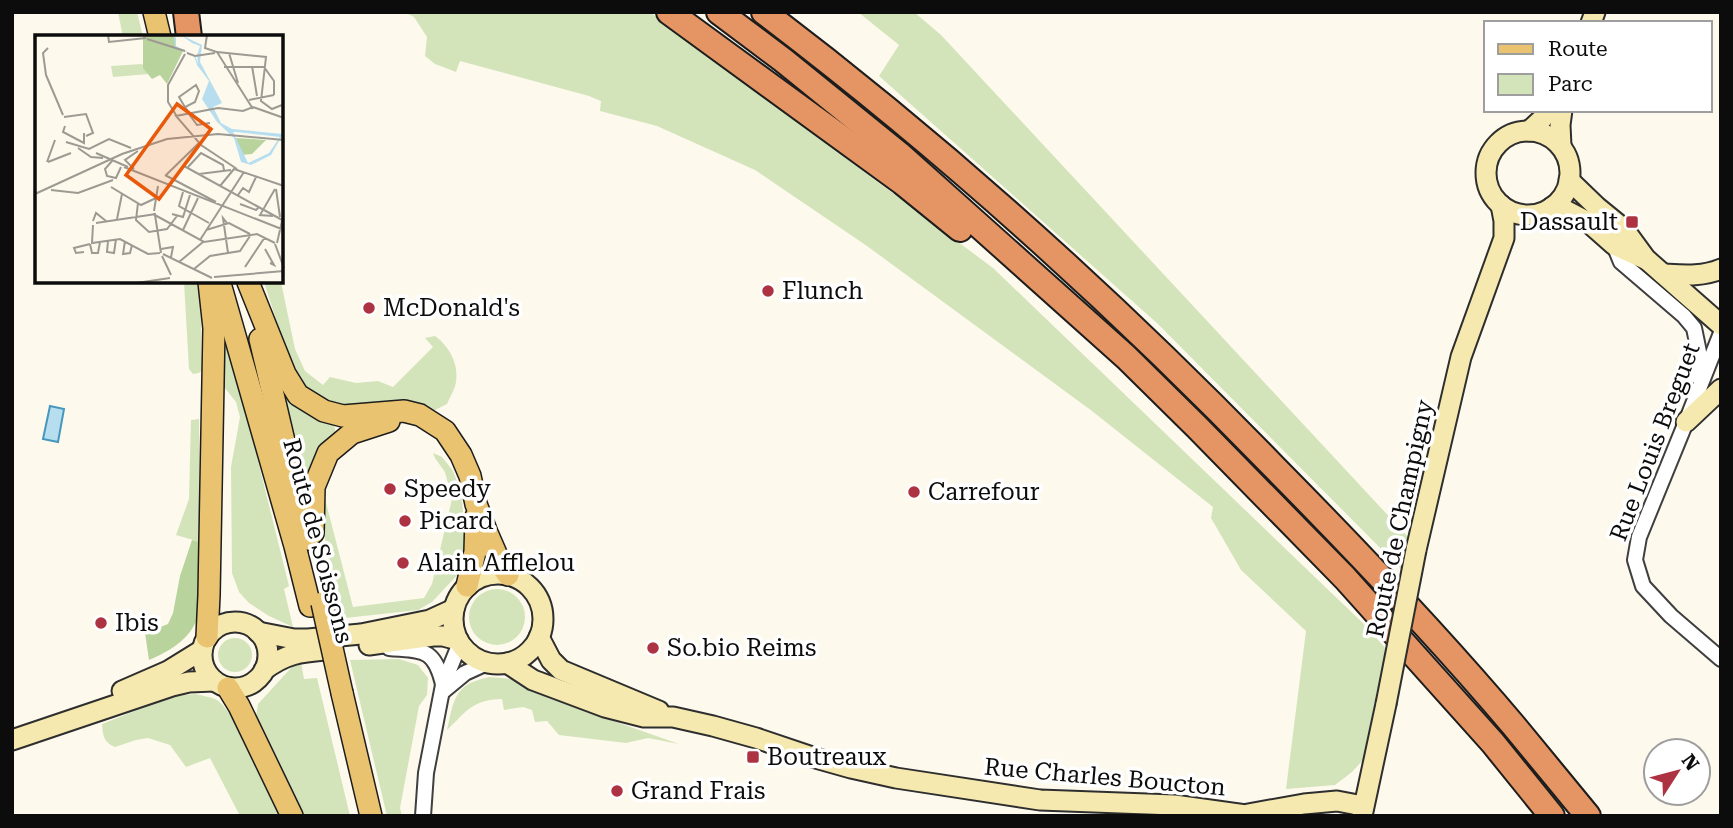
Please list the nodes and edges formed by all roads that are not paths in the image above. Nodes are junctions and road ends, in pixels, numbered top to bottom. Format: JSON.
{"nodes":[{"id":1,"x":154,"y":12,"type":"edge"},
{"id":2,"x":177,"y":12,"type":"edge"},
{"id":3,"x":186,"y":12,"type":"edge"},
{"id":4,"x":669,"y":12,"type":"edge"},
{"id":5,"x":719,"y":12,"type":"edge"},
{"id":6,"x":764,"y":12,"type":"edge"},
{"id":7,"x":160,"y":35,"type":"edge"},
{"id":8,"x":185,"y":35,"type":"edge"},
{"id":9,"x":186,"y":35,"type":"edge"},
{"id":10,"x":1547,"y":112,"type":"edge"},
{"id":11,"x":1562,"y":112,"type":"edge"},
{"id":12,"x":1529,"y":131,"type":"junction"},
{"id":13,"x":1561,"y":146,"type":"junction"},
{"id":14,"x":1569,"y":180,"type":"junction"},
{"id":15,"x":1501,"y":205,"type":"junction"},
{"id":16,"x":1552,"y":207,"type":"junction"},
{"id":17,"x":1524,"y":215,"type":"junction"},
{"id":18,"x":1504,"y":238,"type":"junction"},
{"id":19,"x":1614,"y":245,"type":"junction"},
{"id":20,"x":1646,"y":260,"type":"junction"},
{"id":21,"x":1721,"y":269,"type":"edge"},
{"id":22,"x":1663,"y":274,"type":"junction"},
{"id":23,"x":209,"y":284,"type":"edge"},
{"id":24,"x":220,"y":284,"type":"edge"},
{"id":25,"x":247,"y":284,"type":"edge"},
{"id":26,"x":248,"y":284,"type":"edge"},
{"id":27,"x":1721,"y":309,"type":"edge"},
{"id":28,"x":1721,"y":317,"type":"edge"},
{"id":29,"x":1091,"y":324,"type":"junction"},
{"id":30,"x":1721,"y":325,"type":"edge"},
{"id":31,"x":1721,"y":333,"type":"edge"},
{"id":32,"x":1721,"y":389,"type":"edge"},
{"id":33,"x":432,"y":422,"type":"junction"},
{"id":34,"x":1686,"y":422,"type":"junction"},
{"id":35,"x":476,"y":504,"type":"junction"},
{"id":36,"x":312,"y":560,"type":"junction"},
{"id":37,"x":508,"y":575,"type":"junction"},
{"id":38,"x":467,"y":586,"type":"junction"},
{"id":39,"x":316,"y":605,"type":"junction"},
{"id":40,"x":454,"y":609,"type":"junction"},
{"id":41,"x":258,"y":632,"type":"junction"},
{"id":42,"x":539,"y":637,"type":"junction"},
{"id":43,"x":459,"y":642,"type":"junction"},
{"id":44,"x":204,"y":643,"type":"junction"},
{"id":45,"x":364,"y":645,"type":"junction"},
{"id":46,"x":1721,"y":659,"type":"edge"},
{"id":47,"x":497,"y":663,"type":"junction"},
{"id":48,"x":264,"y":670,"type":"junction"},
{"id":49,"x":221,"y":685,"type":"junction"},
{"id":50,"x":442,"y":689,"type":"junction"},
{"id":51,"x":336,"y":693,"type":"junction"},
{"id":52,"x":673,"y":717,"type":"junction"},
{"id":53,"x":12,"y":738,"type":"edge"},
{"id":54,"x":1362,"y":811,"type":"edge"},
{"id":55,"x":1250,"y":815,"type":"edge"},
{"id":56,"x":292,"y":816,"type":"edge"},
{"id":57,"x":360,"y":816,"type":"edge"},
{"id":58,"x":371,"y":816,"type":"edge"},
{"id":59,"x":423,"y":816,"type":"edge"},
{"id":60,"x":1552,"y":816,"type":"edge"},
{"id":61,"x":1588,"y":816,"type":"edge"}],
"edges":[{"from":1,"to":7,"type":"main road"},
{"from":2,"to":8,"type":"main road"},
{"from":3,"to":9,"type":"highway"},
{"from":4,"to":29,"type":"highway"},
{"from":5,"to":29,"type":"highway"},
{"from":6,"to":61,"type":"highway"},
{"from":10,"to":12,"type":"street"},
{"from":11,"to":13,"type":"street"},
{"from":12,"to":13,"type":"street"},
{"from":12,"to":15,"type":"street"},
{"from":13,"to":14,"type":"street"},
{"from":14,"to":16,"type":"street"},
{"from":14,"to":20,"type":"street"},
{"from":15,"to":17,"type":"street"},
{"from":15,"to":18,"type":"street","name":"Route de Champigny"},
{"from":16,"to":17,"type":"street"},
{"from":16,"to":19,"type":"street"},
{"from":17,"to":18,"type":"street","name":"Route de Champigny"},
{"from":18,"to":54,"type":"street","name":"Route de Champigny","bridge":true},
{"from":19,"to":20,"type":"street"},
{"from":19,"to":34,"type":"street"},
{"from":20,"to":22,"type":"street"},
{"from":21,"to":22,"type":"street"},
{"from":22,"to":30,"type":"street"},
{"from":23,"to":44,"type":"main road"},
{"from":24,"to":39,"type":"main road","name":"Route de Soissons"},
{"from":25,"to":36,"type":"main road","name":"Route de Soissons"},
{"from":26,"to":33,"type":"main road"},
{"from":27,"to":28,"type":"street"},
{"from":29,"to":60,"type":"highway"},
{"from":31,"to":34,"type":"street","name":"Rue Louis Breguet"},
{"from":32,"to":34,"type":"street"},
{"from":33,"to":35,"type":"main road"},
{"from":33,"to":36,"type":"main road"},
{"from":34,"to":46,"type":"street","name":"Rue Louis Breguet"},
{"from":35,"to":37,"type":"main road"},
{"from":35,"to":38,"type":"main road"},
{"from":36,"to":39,"type":"main road","name":"Route de Soissons"},
{"from":37,"to":38,"type":"street"},
{"from":37,"to":42,"type":"street"},
{"from":38,"to":40,"type":"street"},
{"from":39,"to":51,"type":"main road","name":"Route de Soissons"},
{"from":40,"to":41,"type":"street"},
{"from":40,"to":43,"type":"street"},
{"from":41,"to":44,"type":"street"},
{"from":41,"to":48,"type":"street"},
{"from":42,"to":47,"type":"street"},
{"from":42,"to":52,"type":"street","name":"Rue Charles Boucton"},
{"from":43,"to":45,"type":"street"},
{"from":43,"to":47,"type":"street"},
{"from":43,"to":50,"type":"street"},
{"from":44,"to":49,"type":"street"},
{"from":44,"to":53,"type":"street"},
{"from":45,"to":48,"type":"street"},
{"from":45,"to":50,"type":"street"},
{"from":47,"to":50,"type":"street"},
{"from":47,"to":52,"type":"street","name":"Rue Charles Boucton"},
{"from":48,"to":49,"type":"street"},
{"from":49,"to":53,"type":"street"},
{"from":49,"to":56,"type":"main road"},
{"from":50,"to":59,"type":"street"},
{"from":51,"to":57,"type":"main road","name":"Route de Soissons"},
{"from":51,"to":58,"type":"main road","name":"Route de Soissons"},
{"from":52,"to":55,"type":"street","name":"Rue Charles Boucton"},
{"from":54,"to":55,"type":"street","name":"Rue Charles Boucton"}]}
